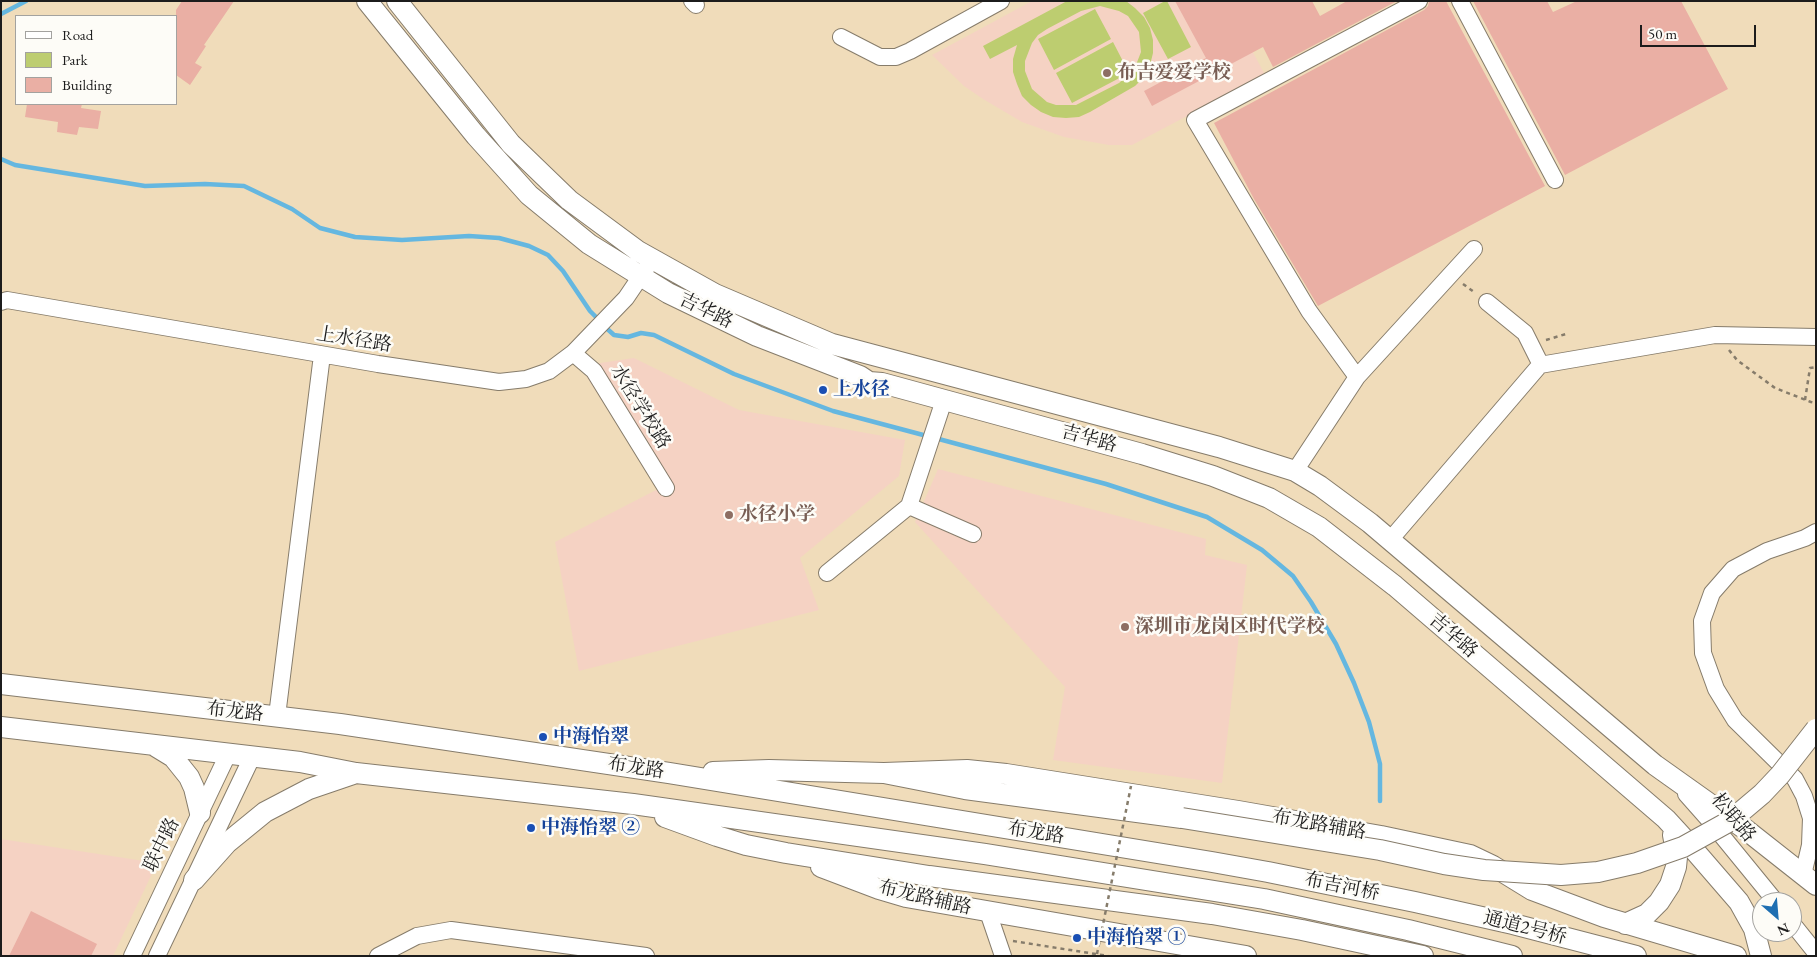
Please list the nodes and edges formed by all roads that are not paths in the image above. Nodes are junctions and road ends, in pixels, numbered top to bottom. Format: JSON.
{"nodes":[{"id":1,"x":367,"y":1,"type":"edge"},
{"id":2,"x":397,"y":1,"type":"edge"},
{"id":3,"x":1001,"y":1,"type":"edge"},
{"id":4,"x":1419,"y":1,"type":"edge"},
{"id":5,"x":1460,"y":1,"type":"edge"},
{"id":6,"x":841,"y":37,"type":"dead end"},
{"id":7,"x":1555,"y":180,"type":"dead end"},
{"id":8,"x":1474,"y":249,"type":"dead end"},
{"id":9,"x":652,"y":259,"type":"junction"},
{"id":10,"x":641,"y":276,"type":"junction"},
{"id":11,"x":1,"y":302,"type":"edge"},
{"id":12,"x":1488,"y":302,"type":"road end"},
{"id":13,"x":1816,"y":337,"type":"edge"},
{"id":14,"x":578,"y":350,"type":"junction"},
{"id":15,"x":322,"y":355,"type":"junction"},
{"id":16,"x":1541,"y":364,"type":"junction"},
{"id":17,"x":1357,"y":377,"type":"junction"},
{"id":18,"x":944,"y":400,"type":"junction"},
{"id":19,"x":1295,"y":471,"type":"junction"},
{"id":20,"x":666,"y":488,"type":"dead end"},
{"id":21,"x":908,"y":506,"type":"junction"},
{"id":22,"x":1816,"y":532,"type":"edge"},
{"id":23,"x":973,"y":534,"type":"dead end"},
{"id":24,"x":1390,"y":540,"type":"junction"},
{"id":25,"x":827,"y":573,"type":"dead end"},
{"id":26,"x":1,"y":684,"type":"edge"},
{"id":27,"x":277,"y":716,"type":"junction"},
{"id":28,"x":1,"y":727,"type":"edge"},
{"id":29,"x":1816,"y":729,"type":"edge"},
{"id":30,"x":151,"y":744,"type":"junction"},
{"id":31,"x":229,"y":752,"type":"junction"},
{"id":32,"x":253,"y":756,"type":"junction"},
{"id":33,"x":1655,"y":764,"type":"junction"},
{"id":34,"x":356,"y":773,"type":"junction"},
{"id":35,"x":668,"y":773,"type":"junction"},
{"id":36,"x":884,"y":773,"type":"junction"},
{"id":37,"x":633,"y":804,"type":"junction"},
{"id":38,"x":200,"y":813,"type":"junction"},
{"id":39,"x":1666,"y":820,"type":"junction"},
{"id":40,"x":786,"y":853,"type":"junction"},
{"id":41,"x":1268,"y":872,"type":"joint"},
{"id":42,"x":194,"y":880,"type":"junction"},
{"id":43,"x":1809,"y":880,"type":"edge"},
{"id":44,"x":1768,"y":892,"type":"edge"},
{"id":45,"x":1264,"y":899,"type":"joint"},
{"id":46,"x":1415,"y":902,"type":"joint"},
{"id":47,"x":988,"y":912,"type":"junction"},
{"id":48,"x":1625,"y":924,"type":"junction"},
{"id":49,"x":1408,"y":930,"type":"joint"},
{"id":50,"x":1802,"y":936,"type":"edge"},
{"id":51,"x":1184,"y":951,"type":"edge"},
{"id":52,"x":1816,"y":953,"type":"edge"},
{"id":53,"x":132,"y":956,"type":"edge"},
{"id":54,"x":158,"y":956,"type":"edge"},
{"id":55,"x":378,"y":956,"type":"edge"},
{"id":56,"x":646,"y":956,"type":"edge"},
{"id":57,"x":1003,"y":956,"type":"edge"},
{"id":58,"x":1246,"y":956,"type":"edge"},
{"id":59,"x":1423,"y":956,"type":"edge"},
{"id":60,"x":1512,"y":956,"type":"edge"},
{"id":61,"x":1636,"y":956,"type":"edge"},
{"id":62,"x":1736,"y":956,"type":"edge"},
{"id":63,"x":1760,"y":956,"type":"edge"}],
"edges":[{"from":1,"to":10,"type":"main road","name":"吉华路"},
{"from":2,"to":9,"type":"main road","name":"吉华路"},
{"from":3,"to":6,"type":"street"},
{"from":4,"to":17,"type":"street"},
{"from":5,"to":7,"type":"street"},
{"from":8,"to":17,"type":"street"},
{"from":9,"to":10,"type":"street","name":"上水径路"},
{"from":9,"to":19,"type":"main road","name":"吉华路"},
{"from":10,"to":14,"type":"street","name":"上水径路"},
{"from":10,"to":18,"type":"main road","name":"吉华路"},
{"from":11,"to":15,"type":"street","name":"上水径路"},
{"from":12,"to":16,"type":"street"},
{"from":13,"to":16,"type":"street"},
{"from":14,"to":15,"type":"street","name":"上水径路"},
{"from":14,"to":20,"type":"street","name":"水径学校路"},
{"from":15,"to":27,"type":"street"},
{"from":16,"to":24,"type":"street"},
{"from":17,"to":19,"type":"street"},
{"from":18,"to":21,"type":"street"},
{"from":18,"to":39,"type":"main road","name":"吉华路"},
{"from":19,"to":24,"type":"main road","name":"吉华路"},
{"from":21,"to":23,"type":"street"},
{"from":21,"to":25,"type":"street"},
{"from":22,"to":43,"type":"street"},
{"from":24,"to":33,"type":"main road","name":"吉华路"},
{"from":26,"to":27,"type":"main road","name":"布龙路"},
{"from":27,"to":35,"type":"main road","name":"布龙路"},
{"from":28,"to":30,"type":"main road","name":"布龙路"},
{"from":29,"to":36,"type":"main road","bridge":true},
{"from":30,"to":31,"type":"main road","name":"布龙路"},
{"from":30,"to":38,"type":"main road"},
{"from":31,"to":32,"type":"main road","name":"布龙路"},
{"from":31,"to":38,"type":"street","name":"联中路"},
{"from":32,"to":34,"type":"main road","name":"布龙路"},
{"from":32,"to":42,"type":"street"},
{"from":33,"to":43,"type":"main road","name":"吉华路"},
{"from":33,"to":44,"type":"street","name":"松联路"},
{"from":34,"to":37,"type":"main road","name":"布龙路"},
{"from":34,"to":42,"type":"main road"},
{"from":35,"to":36,"type":"main road"},
{"from":35,"to":41,"type":"main road","name":"布龙路"},
{"from":36,"to":48,"type":"main road","name":"布龙路辅路"},
{"from":37,"to":40,"type":"main road"},
{"from":37,"to":45,"type":"main road","name":"布龙路"},
{"from":38,"to":53,"type":"street","name":"联中路"},
{"from":39,"to":48,"type":"main road"},
{"from":39,"to":63,"type":"main road","name":"吉华路"},
{"from":40,"to":47,"type":"main road","name":"布龙路辅路"},
{"from":40,"to":59,"type":"main road"},
{"from":41,"to":46,"type":"main road","name":"布吉河桥"},
{"from":42,"to":54,"type":"street"},
{"from":45,"to":49,"type":"main road","name":"布吉河桥"},
{"from":46,"to":61,"type":"main road","name":"通道2号桥"},
{"from":47,"to":51,"type":"main road","name":"布龙路辅路"},
{"from":47,"to":57,"type":"street"},
{"from":48,"to":62,"type":"main road","name":"布龙路辅路"},
{"from":49,"to":60,"type":"main road","name":"通道2号桥"},
{"from":50,"to":52,"type":"street"},
{"from":51,"to":58,"type":"main road","name":"布龙路辅路"},
{"from":55,"to":56,"type":"street"}]}
